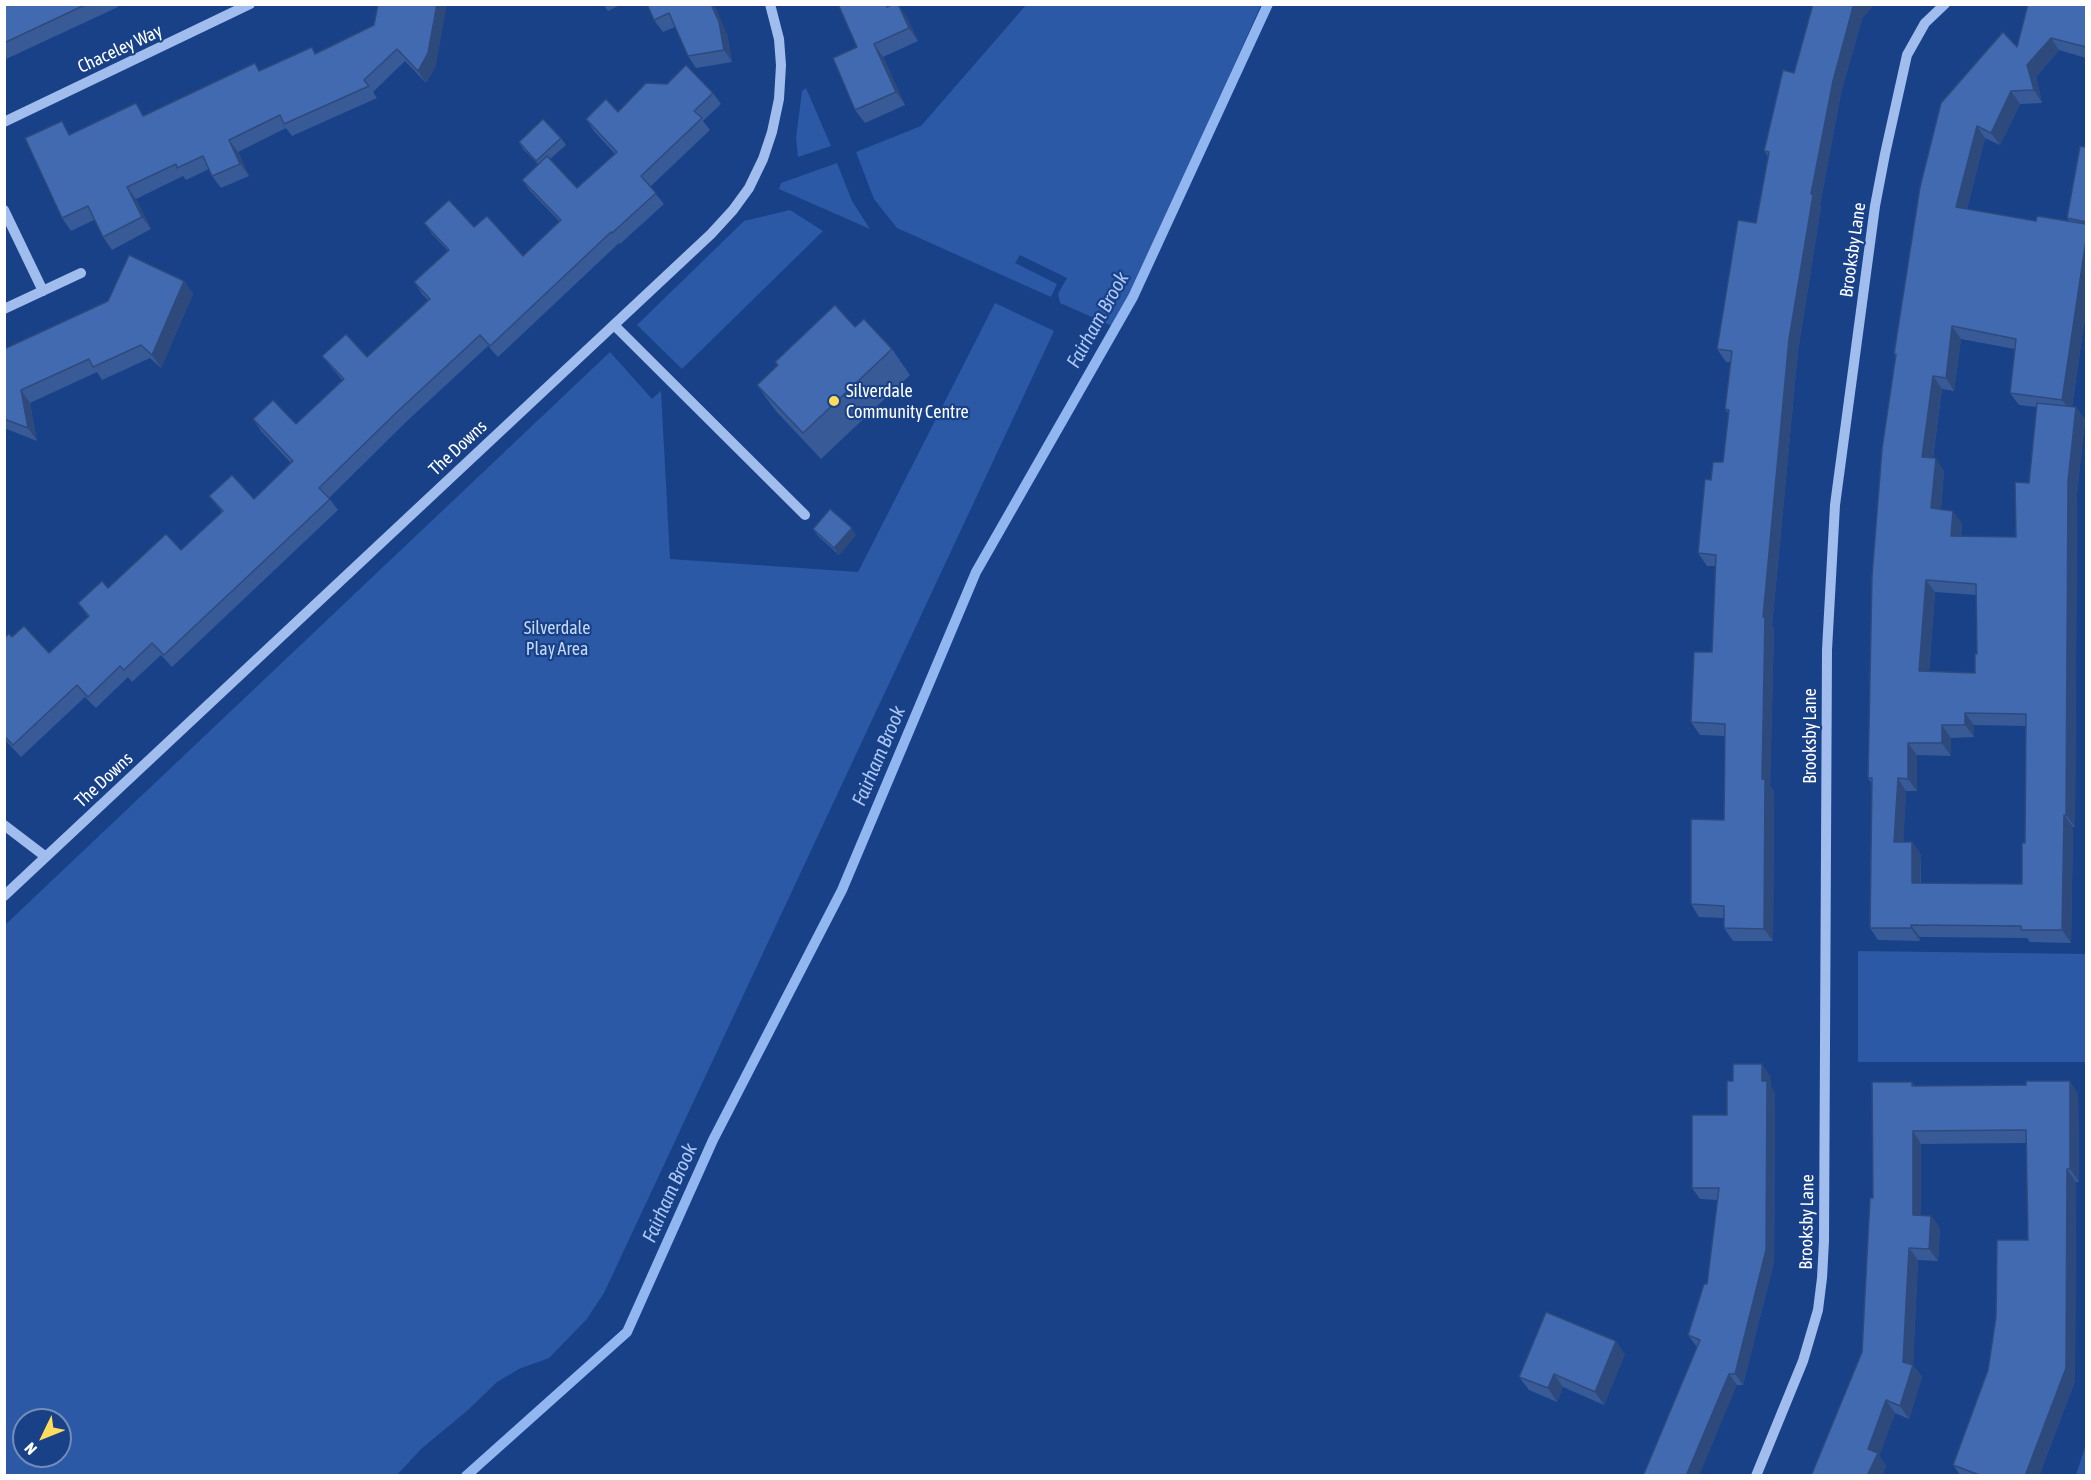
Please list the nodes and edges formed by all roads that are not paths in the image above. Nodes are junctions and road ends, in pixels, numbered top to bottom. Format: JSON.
{"nodes":[{"id":1,"x":250,"y":4,"type":"edge"},
{"id":2,"x":770,"y":4,"type":"edge"},
{"id":3,"x":1945,"y":4,"type":"edge"},
{"id":4,"x":4,"y":122,"type":"edge"},
{"id":5,"x":4,"y":210,"type":"edge"},
{"id":6,"x":81,"y":273,"type":"dead end"},
{"id":7,"x":43,"y":291,"type":"junction"},
{"id":8,"x":4,"y":309,"type":"edge"},
{"id":9,"x":614,"y":325,"type":"junction"},
{"id":10,"x":805,"y":515,"type":"dead end"},
{"id":11,"x":4,"y":825,"type":"edge"},
{"id":12,"x":46,"y":857,"type":"junction"},
{"id":13,"x":4,"y":896,"type":"edge"},
{"id":14,"x":1756,"y":1476,"type":"edge"}],
"edges":[{"from":1,"to":4,"type":"street","name":"Chaceley Way"},
{"from":2,"to":9,"type":"street","name":"The Downs"},
{"from":3,"to":14,"type":"street","name":"Brooksby Lane"},
{"from":5,"to":7,"type":"street"},
{"from":6,"to":7,"type":"street"},
{"from":7,"to":8,"type":"street"},
{"from":9,"to":10,"type":"street"},
{"from":9,"to":12,"type":"street","name":"The Downs"},
{"from":11,"to":12,"type":"street"},
{"from":12,"to":13,"type":"street","name":"The Downs"}]}
